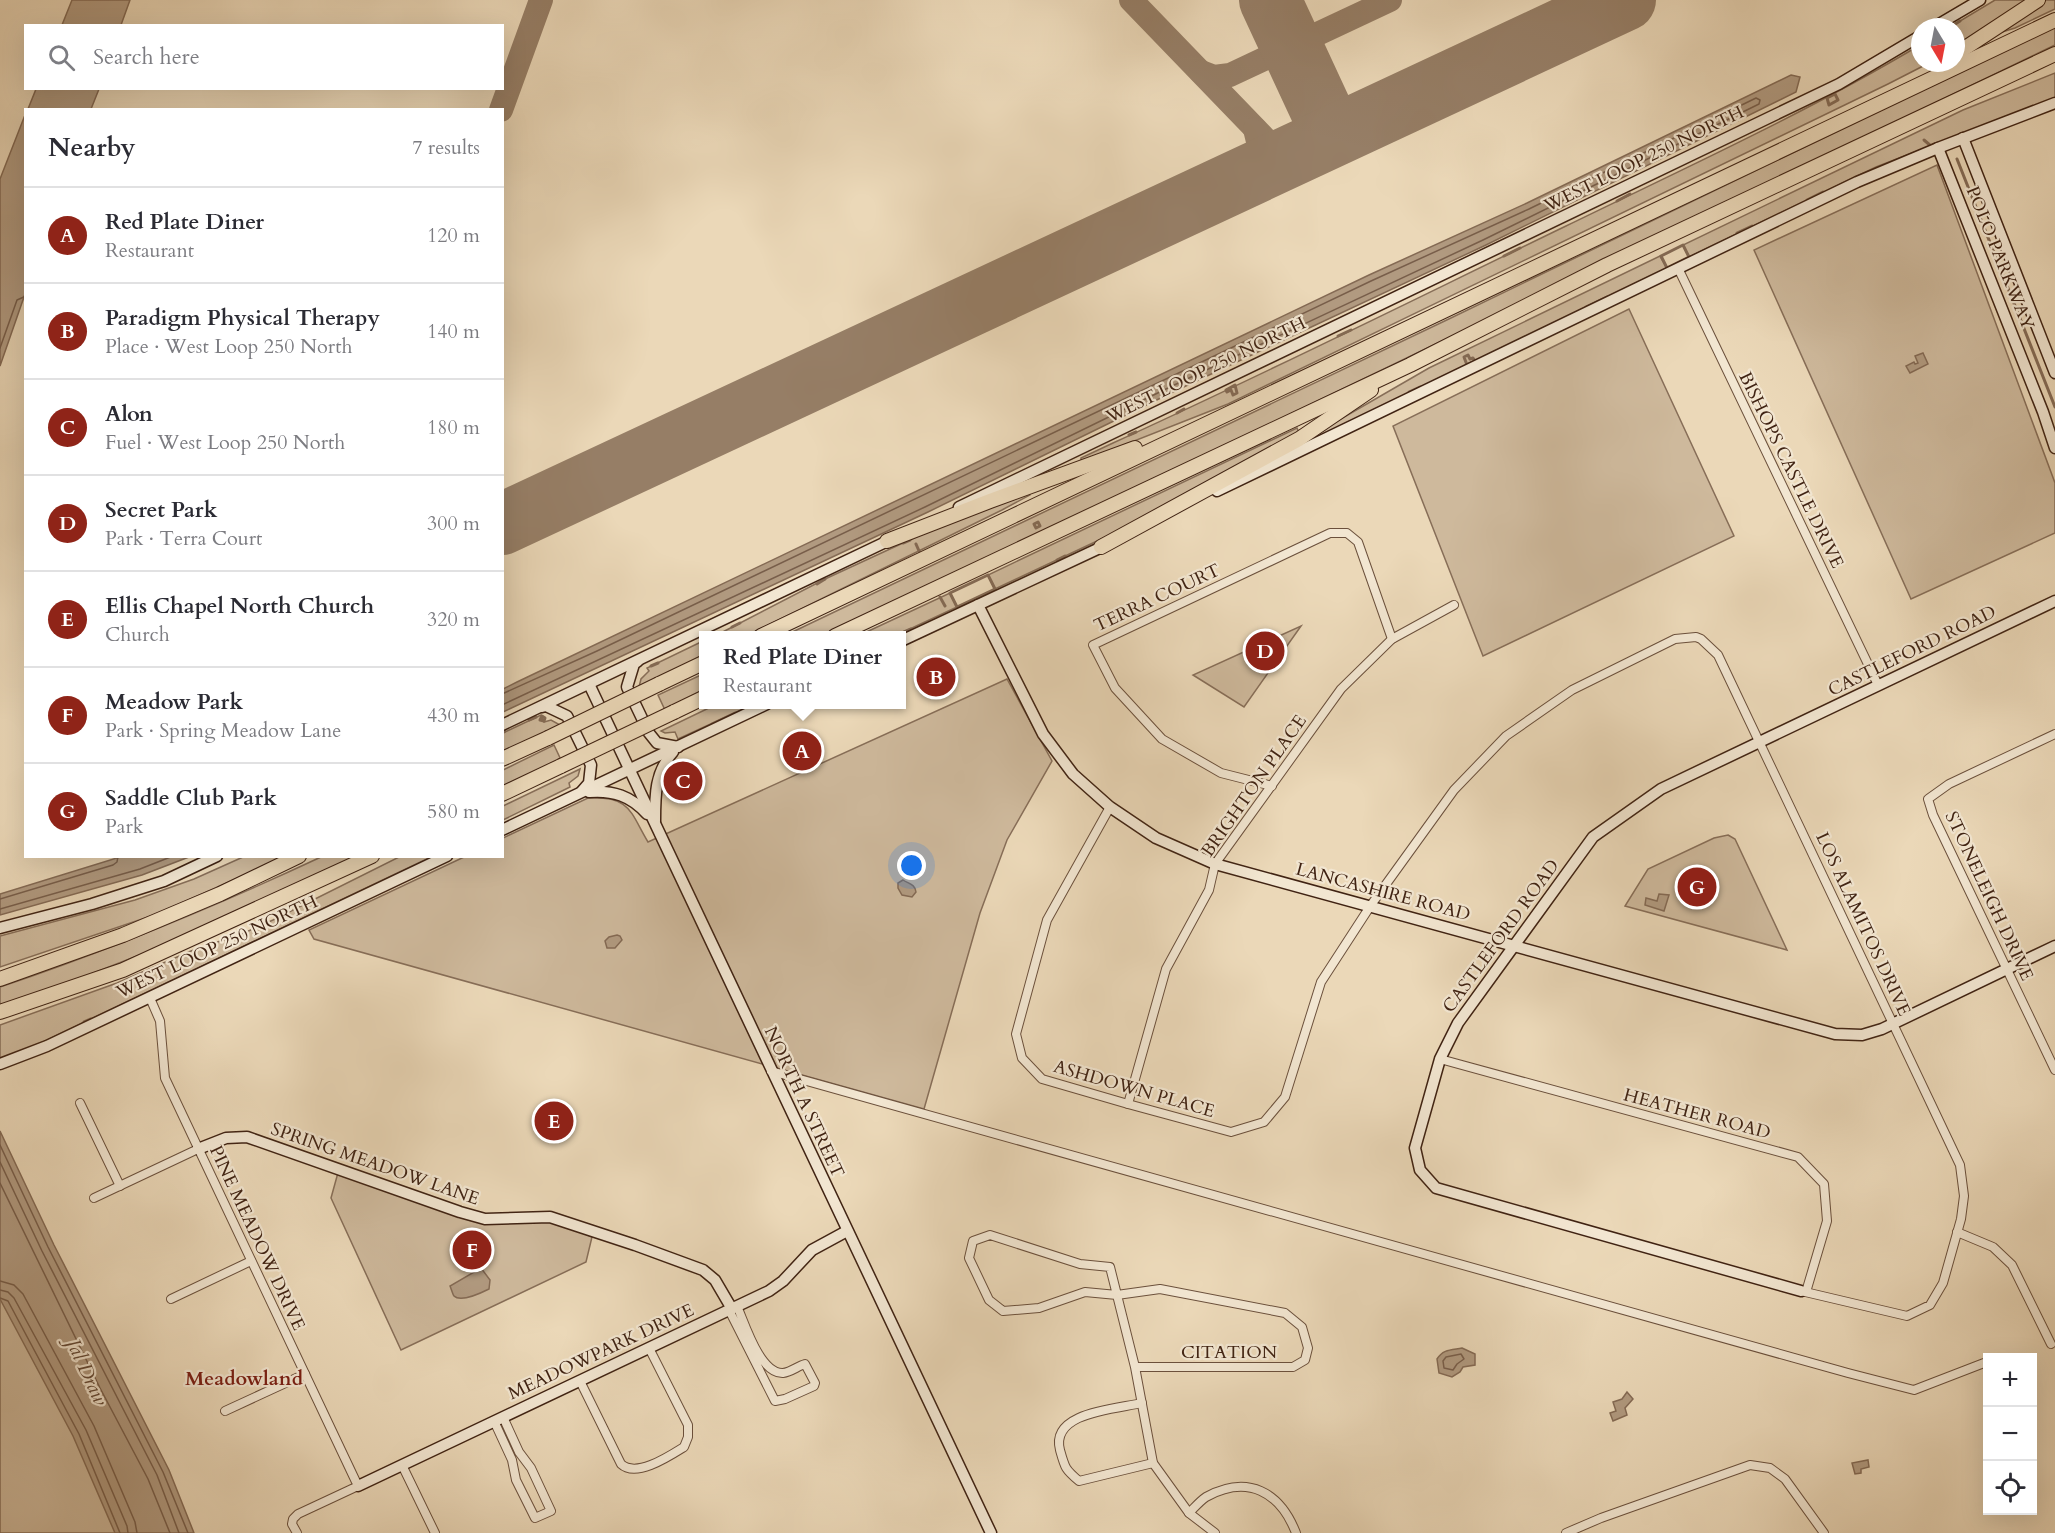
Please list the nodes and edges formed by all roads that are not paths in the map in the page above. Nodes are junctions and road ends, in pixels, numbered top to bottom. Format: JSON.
{"nodes":[{"id":1,"x":1980,"y":0,"type":"edge"},
{"id":2,"x":2038,"y":0,"type":"edge"},
{"id":3,"x":1950,"y":18,"type":"edge"},
{"id":4,"x":2055,"y":20,"type":"edge"},
{"id":5,"x":1911,"y":41,"type":"edge"},
{"id":6,"x":1965,"y":48,"type":"edge"},
{"id":7,"x":2055,"y":54,"type":"edge"},
{"id":8,"x":2055,"y":65,"type":"edge"},
{"id":9,"x":1927,"y":72,"type":"edge"},
{"id":10,"x":1973,"y":93,"type":"junction"},
{"id":11,"x":1893,"y":97,"type":"junction"},
{"id":12,"x":2055,"y":104,"type":"edge"},
{"id":13,"x":1963,"y":138,"type":"junction"},
{"id":14,"x":1938,"y":148,"type":"junction"},
{"id":15,"x":1678,"y":268,"type":"junction"},
{"id":16,"x":2052,"y":357,"type":"edge"},
{"id":17,"x":1410,"y":365,"type":"junction"},
{"id":18,"x":2055,"y":373,"type":"edge"},
{"id":19,"x":1238,"y":408,"type":"junction"},
{"id":20,"x":2055,"y":448,"type":"edge"},
{"id":21,"x":887,"y":541,"type":"junction"},
{"id":22,"x":1101,"y":547,"type":"junction"},
{"id":23,"x":2055,"y":601,"type":"edge"},
{"id":24,"x":978,"y":605,"type":"junction"},
{"id":25,"x":1454,"y":605,"type":"dead end"},
{"id":26,"x":700,"y":631,"type":"edge"},
{"id":27,"x":772,"y":631,"type":"edge"},
{"id":28,"x":846,"y":631,"type":"edge"},
{"id":29,"x":699,"y":632,"type":"edge"},
{"id":30,"x":906,"y":639,"type":"edge"},
{"id":31,"x":1392,"y":639,"type":"junction"},
{"id":32,"x":638,"y":661,"type":"junction"},
{"id":33,"x":699,"y":665,"type":"edge"},
{"id":34,"x":589,"y":684,"type":"junction"},
{"id":35,"x":1878,"y":685,"type":"junction"},
{"id":36,"x":699,"y":700,"type":"edge"},
{"id":37,"x":542,"y":707,"type":"junction"},
{"id":38,"x":759,"y":709,"type":"edge"},
{"id":39,"x":504,"y":724,"type":"edge"},
{"id":40,"x":2055,"y":734,"type":"edge"},
{"id":41,"x":1760,"y":742,"type":"junction"},
{"id":42,"x":678,"y":747,"type":"junction"},
{"id":43,"x":504,"y":758,"type":"edge"},
{"id":44,"x":629,"y":770,"type":"junction"},
{"id":45,"x":1272,"y":786,"type":"junction"},
{"id":46,"x":504,"y":793,"type":"edge"},
{"id":47,"x":580,"y":794,"type":"junction"},
{"id":48,"x":1110,"y":807,"type":"junction"},
{"id":49,"x":655,"y":824,"type":"junction"},
{"id":50,"x":504,"y":829,"type":"edge"},
{"id":51,"x":213,"y":858,"type":"edge"},
{"id":52,"x":294,"y":858,"type":"edge"},
{"id":53,"x":368,"y":858,"type":"edge"},
{"id":54,"x":443,"y":858,"type":"edge"},
{"id":55,"x":1215,"y":864,"type":"junction"},
{"id":56,"x":1371,"y":905,"type":"junction"},
{"id":57,"x":0,"y":928,"type":"edge"},
{"id":58,"x":1514,"y":945,"type":"junction"},
{"id":59,"x":2055,"y":946,"type":"edge"},
{"id":60,"x":2007,"y":969,"type":"junction"},
{"id":61,"x":0,"y":979,"type":"edge"},
{"id":62,"x":150,"y":998,"type":"junction"},
{"id":63,"x":0,"y":1012,"type":"edge"},
{"id":64,"x":1893,"y":1023,"type":"junction"},
{"id":65,"x":1440,"y":1059,"type":"junction"},
{"id":66,"x":0,"y":1064,"type":"edge"},
{"id":67,"x":2055,"y":1070,"type":"edge"},
{"id":68,"x":771,"y":1071,"type":"junction"},
{"id":69,"x":80,"y":1103,"type":"dead end"},
{"id":70,"x":1128,"y":1104,"type":"junction"},
{"id":71,"x":198,"y":1149,"type":"junction"},
{"id":72,"x":120,"y":1186,"type":"junction"},
{"id":73,"x":94,"y":1198,"type":"dead end"},
{"id":74,"x":847,"y":1231,"type":"junction"},
{"id":75,"x":1957,"y":1232,"type":"junction"},
{"id":76,"x":251,"y":1261,"type":"junction"},
{"id":77,"x":1804,"y":1292,"type":"junction"},
{"id":78,"x":1117,"y":1295,"type":"junction"},
{"id":79,"x":171,"y":1299,"type":"dead end"},
{"id":80,"x":733,"y":1308,"type":"junction"},
{"id":81,"x":2051,"y":1344,"type":"dead end"},
{"id":82,"x":650,"y":1348,"type":"junction"},
{"id":83,"x":1983,"y":1363,"type":"edge"},
{"id":84,"x":766,"y":1366,"type":"junction"},
{"id":85,"x":1135,"y":1367,"type":"junction"},
{"id":86,"x":759,"y":1372,"type":"junction"},
{"id":87,"x":305,"y":1374,"type":"junction"},
{"id":88,"x":580,"y":1381,"type":"junction"},
{"id":89,"x":1142,"y":1403,"type":"junction"},
{"id":90,"x":225,"y":1411,"type":"dead end"},
{"id":91,"x":499,"y":1419,"type":"junction"},
{"id":92,"x":522,"y":1458,"type":"junction"},
{"id":93,"x":1153,"y":1462,"type":"junction"},
{"id":94,"x":513,"y":1463,"type":"junction"},
{"id":95,"x":402,"y":1465,"type":"junction"},
{"id":96,"x":358,"y":1486,"type":"junction"},
{"id":97,"x":1189,"y":1513,"type":"junction"},
{"id":98,"x":1198,"y":1522,"type":"junction"},
{"id":99,"x":297,"y":1533,"type":"edge"},
{"id":100,"x":435,"y":1533,"type":"edge"},
{"id":101,"x":991,"y":1533,"type":"edge"},
{"id":102,"x":1200,"y":1533,"type":"edge"},
{"id":103,"x":1215,"y":1533,"type":"edge"},
{"id":104,"x":1296,"y":1533,"type":"edge"},
{"id":105,"x":1566,"y":1533,"type":"edge"},
{"id":106,"x":1824,"y":1533,"type":"edge"}],
"edges":[{"from":1,"to":3,"type":"main road"},
{"from":2,"to":6,"type":"highway"},
{"from":4,"to":11,"type":"highway"},
{"from":5,"to":21,"type":"main road","name":"WEST LOOP 250 NORTH"},
{"from":7,"to":10,"type":"highway"},
{"from":8,"to":10,"type":"highway"},
{"from":9,"to":11,"type":"highway"},
{"from":10,"to":17,"type":"highway"},
{"from":11,"to":19,"type":"highway"},
{"from":12,"to":13,"type":"main road"},
{"from":13,"to":14,"type":"main road"},
{"from":13,"to":16,"type":"main road","name":"POLO PARKWAY"},
{"from":14,"to":15,"type":"main road"},
{"from":14,"to":20,"type":"main road","name":"POLO PARKWAY"},
{"from":15,"to":22,"type":"main road"},
{"from":15,"to":35,"type":"street","name":"BISHOPS CASTLE DRIVE"},
{"from":16,"to":18,"type":"main road","name":"POLO PARKWAY"},
{"from":17,"to":22,"type":"highway"},
{"from":17,"to":28,"type":"highway"},
{"from":19,"to":21,"type":"highway"},
{"from":19,"to":27,"type":"highway"},
{"from":21,"to":26,"type":"main road","name":"WEST LOOP 250 NORTH"},
{"from":22,"to":24,"type":"main road"},
{"from":23,"to":35,"type":"main road","name":"CASTLEFORD ROAD"},
{"from":24,"to":30,"type":"main road"},
{"from":24,"to":48,"type":"main road","name":"LANCASHIRE ROAD"},
{"from":25,"to":31,"type":"street","name":"BRIGHTON PLACE"},
{"from":29,"to":32,"type":"main road","name":"WEST LOOP 250 NORTH"},
{"from":31,"to":45,"type":"street","name":"BRIGHTON PLACE"},
{"from":31,"to":45,"type":"street","name":"TERRA COURT"},
{"from":32,"to":34,"type":"main road","name":"WEST LOOP 250 NORTH"},
{"from":32,"to":42,"type":"main road"},
{"from":33,"to":43,"type":"highway","bridge":true},
{"from":34,"to":37,"type":"main road","name":"WEST LOOP 250 NORTH"},
{"from":34,"to":44,"type":"main road","name":"NORTH A STREET"},
{"from":35,"to":41,"type":"main road","name":"CASTLEFORD ROAD"},
{"from":36,"to":46,"type":"highway","bridge":true},
{"from":37,"to":39,"type":"main road","name":"WEST LOOP 250 NORTH"},
{"from":37,"to":47,"type":"main road"},
{"from":38,"to":42,"type":"main road"},
{"from":40,"to":60,"type":"street","name":"STONELEIGH DRIVE"},
{"from":41,"to":56,"type":"street","name":"LOS ALAMITOS DRIVE"},
{"from":41,"to":58,"type":"main road","name":"CASTLEFORD ROAD"},
{"from":41,"to":64,"type":"street","name":"LOS ALAMITOS DRIVE"},
{"from":42,"to":44,"type":"main road"},
{"from":42,"to":49,"type":"main road"},
{"from":44,"to":47,"type":"main road"},
{"from":44,"to":49,"type":"main road","name":"NORTH A STREET"},
{"from":45,"to":55,"type":"street","name":"BRIGHTON PLACE"},
{"from":47,"to":49,"type":"main road"},
{"from":47,"to":50,"type":"main road"},
{"from":48,"to":55,"type":"main road","name":"LANCASHIRE ROAD"},
{"from":48,"to":70,"type":"street","name":"ASHDOWN PLACE"},
{"from":49,"to":68,"type":"main road","name":"NORTH A STREET"},
{"from":51,"to":57,"type":"main road"},
{"from":52,"to":61,"type":"highway"},
{"from":53,"to":63,"type":"highway"},
{"from":54,"to":62,"type":"main road","name":"WEST LOOP 250 NORTH"},
{"from":55,"to":56,"type":"main road","name":"LANCASHIRE ROAD"},
{"from":55,"to":70,"type":"street","name":"BRIGHTON PLACE"},
{"from":56,"to":58,"type":"main road","name":"LANCASHIRE ROAD"},
{"from":56,"to":70,"type":"street","name":"ASHDOWN PLACE"},
{"from":58,"to":64,"type":"main road","name":"LANCASHIRE ROAD"},
{"from":58,"to":65,"type":"main road","name":"CASTLEFORD ROAD"},
{"from":59,"to":60,"type":"main road","name":"LANCASHIRE ROAD"},
{"from":60,"to":64,"type":"main road","name":"LANCASHIRE ROAD"},
{"from":60,"to":67,"type":"street","name":"STONELEIGH DRIVE"},
{"from":62,"to":66,"type":"main road","name":"WEST LOOP 250 NORTH"},
{"from":62,"to":71,"type":"street","name":"PINE MEADOW DRIVE"},
{"from":64,"to":75,"type":"street","name":"LOS ALAMITOS DRIVE"},
{"from":65,"to":77,"type":"street","name":"HEATHER ROAD"},
{"from":65,"to":77,"type":"main road","name":"CASTLEFORD ROAD"},
{"from":68,"to":74,"type":"main road","name":"NORTH A STREET"},
{"from":68,"to":83,"type":"street"},
{"from":69,"to":72,"type":"street"},
{"from":71,"to":72,"type":"street"},
{"from":71,"to":76,"type":"street","name":"PINE MEADOW DRIVE"},
{"from":71,"to":80,"type":"main road","name":"SPRING MEADOW LANE"},
{"from":72,"to":73,"type":"street"},
{"from":74,"to":80,"type":"main road","name":"MEADOWPARK DRIVE"},
{"from":74,"to":101,"type":"main road","name":"NORTH A STREET"},
{"from":75,"to":77,"type":"street","name":"CASTLEFORD ROAD"},
{"from":75,"to":81,"type":"street"},
{"from":76,"to":79,"type":"street"},
{"from":76,"to":87,"type":"street","name":"PINE MEADOW DRIVE"},
{"from":78,"to":78,"type":"street","name":"CITATION"},
{"from":78,"to":85,"type":"street"},
{"from":78,"to":85,"type":"street","name":"CITATION"},
{"from":80,"to":82,"type":"main road","name":"MEADOWPARK DRIVE"},
{"from":80,"to":84,"type":"street"},
{"from":80,"to":86,"type":"street"},
{"from":82,"to":88,"type":"main road","name":"MEADOWPARK DRIVE"},
{"from":82,"to":88,"type":"street"},
{"from":84,"to":86,"type":"street"},
{"from":84,"to":86,"type":"street"},
{"from":85,"to":89,"type":"street"},
{"from":87,"to":90,"type":"street"},
{"from":87,"to":96,"type":"street","name":"PINE MEADOW DRIVE"},
{"from":88,"to":91,"type":"main road","name":"MEADOWPARK DRIVE"},
{"from":89,"to":93,"type":"street"},
{"from":89,"to":93,"type":"street"},
{"from":91,"to":92,"type":"street"},
{"from":91,"to":94,"type":"street"},
{"from":91,"to":95,"type":"main road","name":"MEADOWPARK DRIVE"},
{"from":92,"to":94,"type":"street"},
{"from":92,"to":94,"type":"street"},
{"from":93,"to":97,"type":"street"},
{"from":95,"to":96,"type":"main road","name":"MEADOWPARK DRIVE"},
{"from":95,"to":100,"type":"street"},
{"from":96,"to":99,"type":"street"},
{"from":97,"to":98,"type":"street"},
{"from":97,"to":104,"type":"street"},
{"from":98,"to":102,"type":"street"},
{"from":98,"to":103,"type":"street"},
{"from":105,"to":106,"type":"street"}]}
